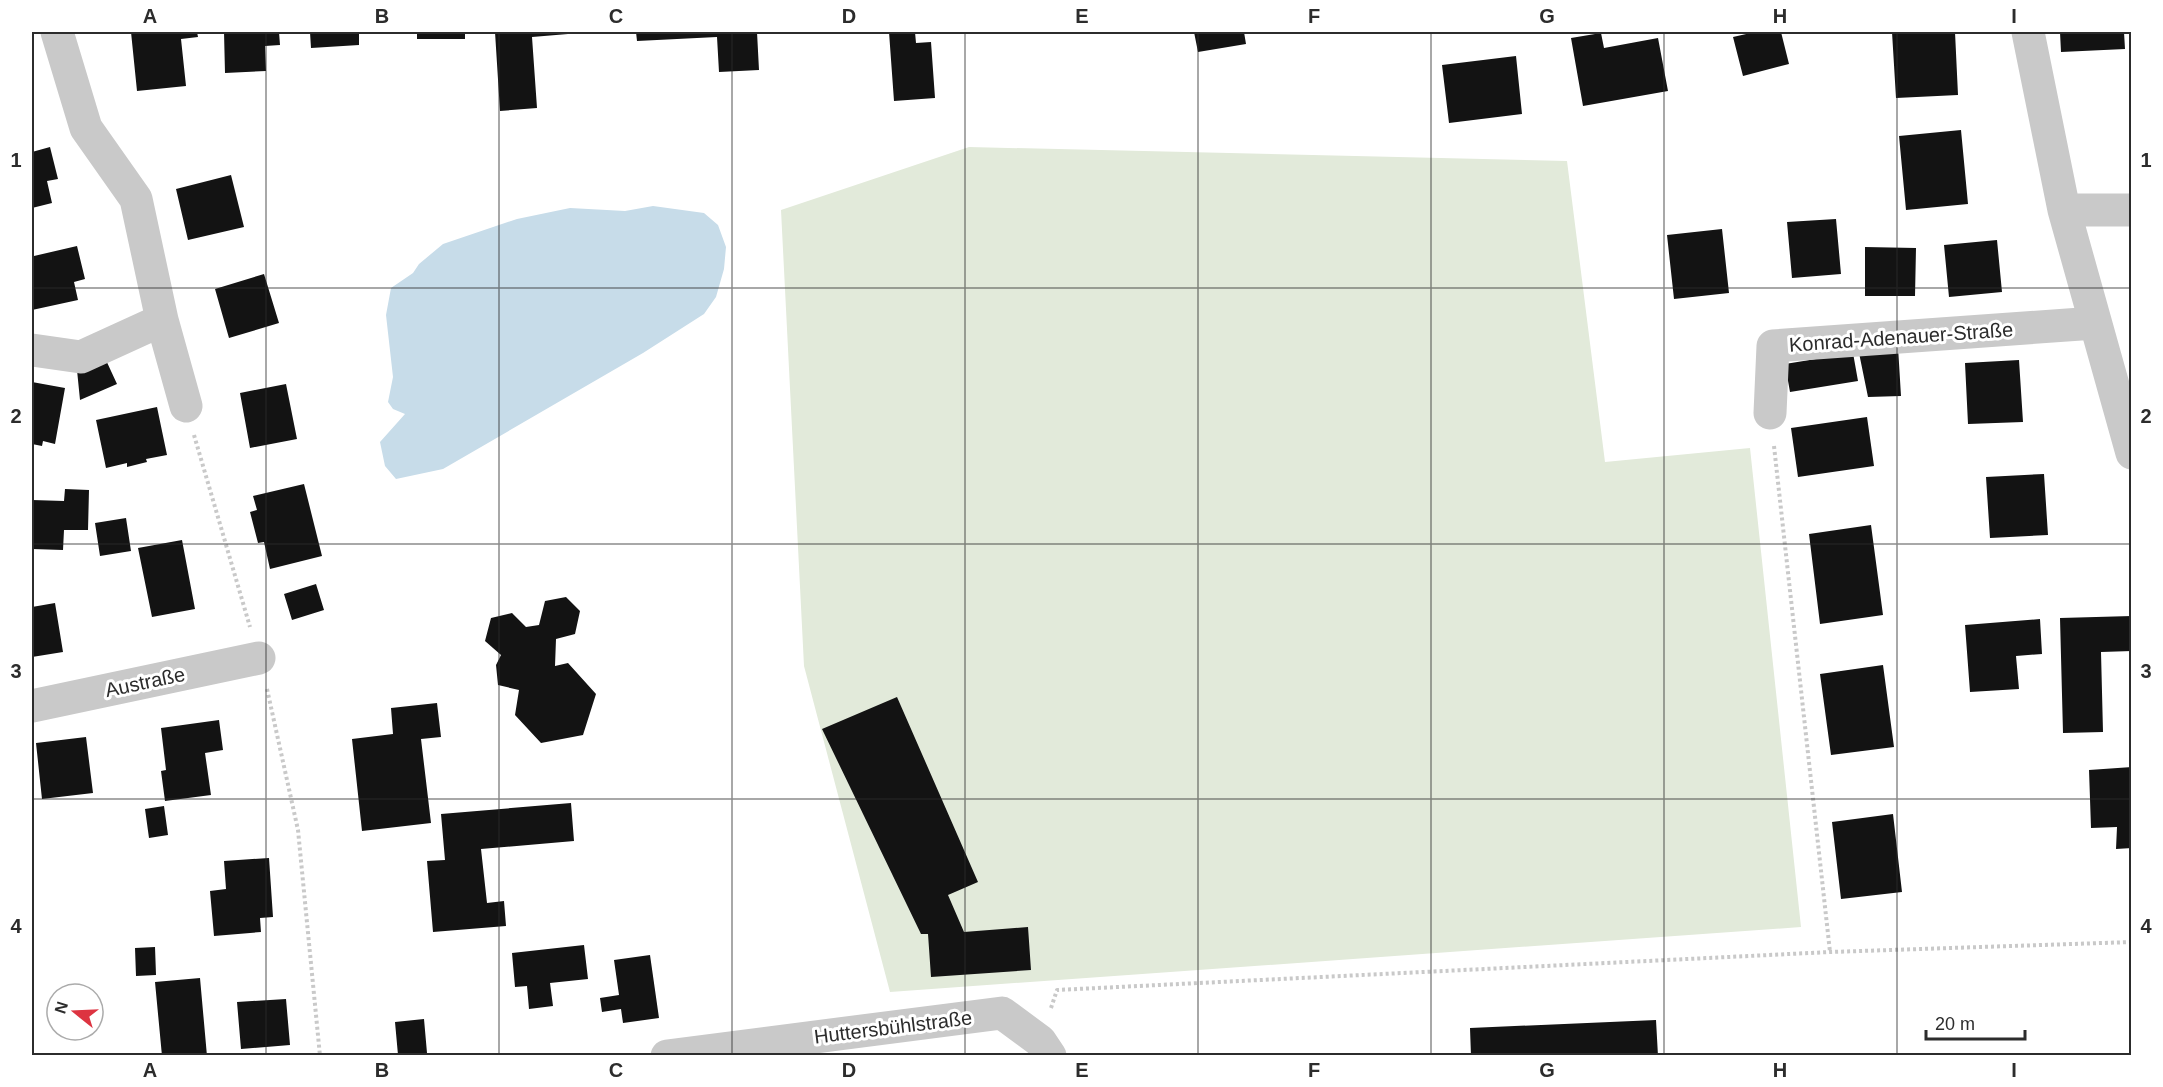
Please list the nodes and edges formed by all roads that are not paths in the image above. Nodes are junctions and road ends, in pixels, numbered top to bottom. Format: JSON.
{"nodes":[{"id":1,"x":57,"y":32,"type":"edge"},
{"id":2,"x":2028,"y":32,"type":"edge"},
{"id":3,"x":2064,"y":210,"type":"junction"},
{"id":4,"x":2132,"y":210,"type":"edge"},
{"id":5,"x":162,"y":320,"type":"junction"},
{"id":6,"x":2096,"y":323,"type":"junction"},
{"id":7,"x":32,"y":350,"type":"edge"},
{"id":8,"x":186,"y":406,"type":"road end"},
{"id":9,"x":1770,"y":413,"type":"road end"},
{"id":10,"x":2132,"y":453,"type":"edge"},
{"id":11,"x":259,"y":658,"type":"road end"},
{"id":12,"x":32,"y":706,"type":"edge"},
{"id":13,"x":1045,"y":1048,"type":"edge"},
{"id":14,"x":666,"y":1056,"type":"edge"}],
"edges":[{"from":1,"to":5,"type":"street"},
{"from":2,"to":3,"type":"street"},
{"from":3,"to":4,"type":"street"},
{"from":3,"to":6,"type":"street"},
{"from":5,"to":7,"type":"street"},
{"from":5,"to":8,"type":"street"},
{"from":6,"to":9,"type":"street","name":"Konrad-Adenauer-Straße"},
{"from":6,"to":10,"type":"street"},
{"from":11,"to":12,"type":"street","name":"Austraße"},
{"from":13,"to":14,"type":"street","name":"Huttersbühlstraße"}]}
